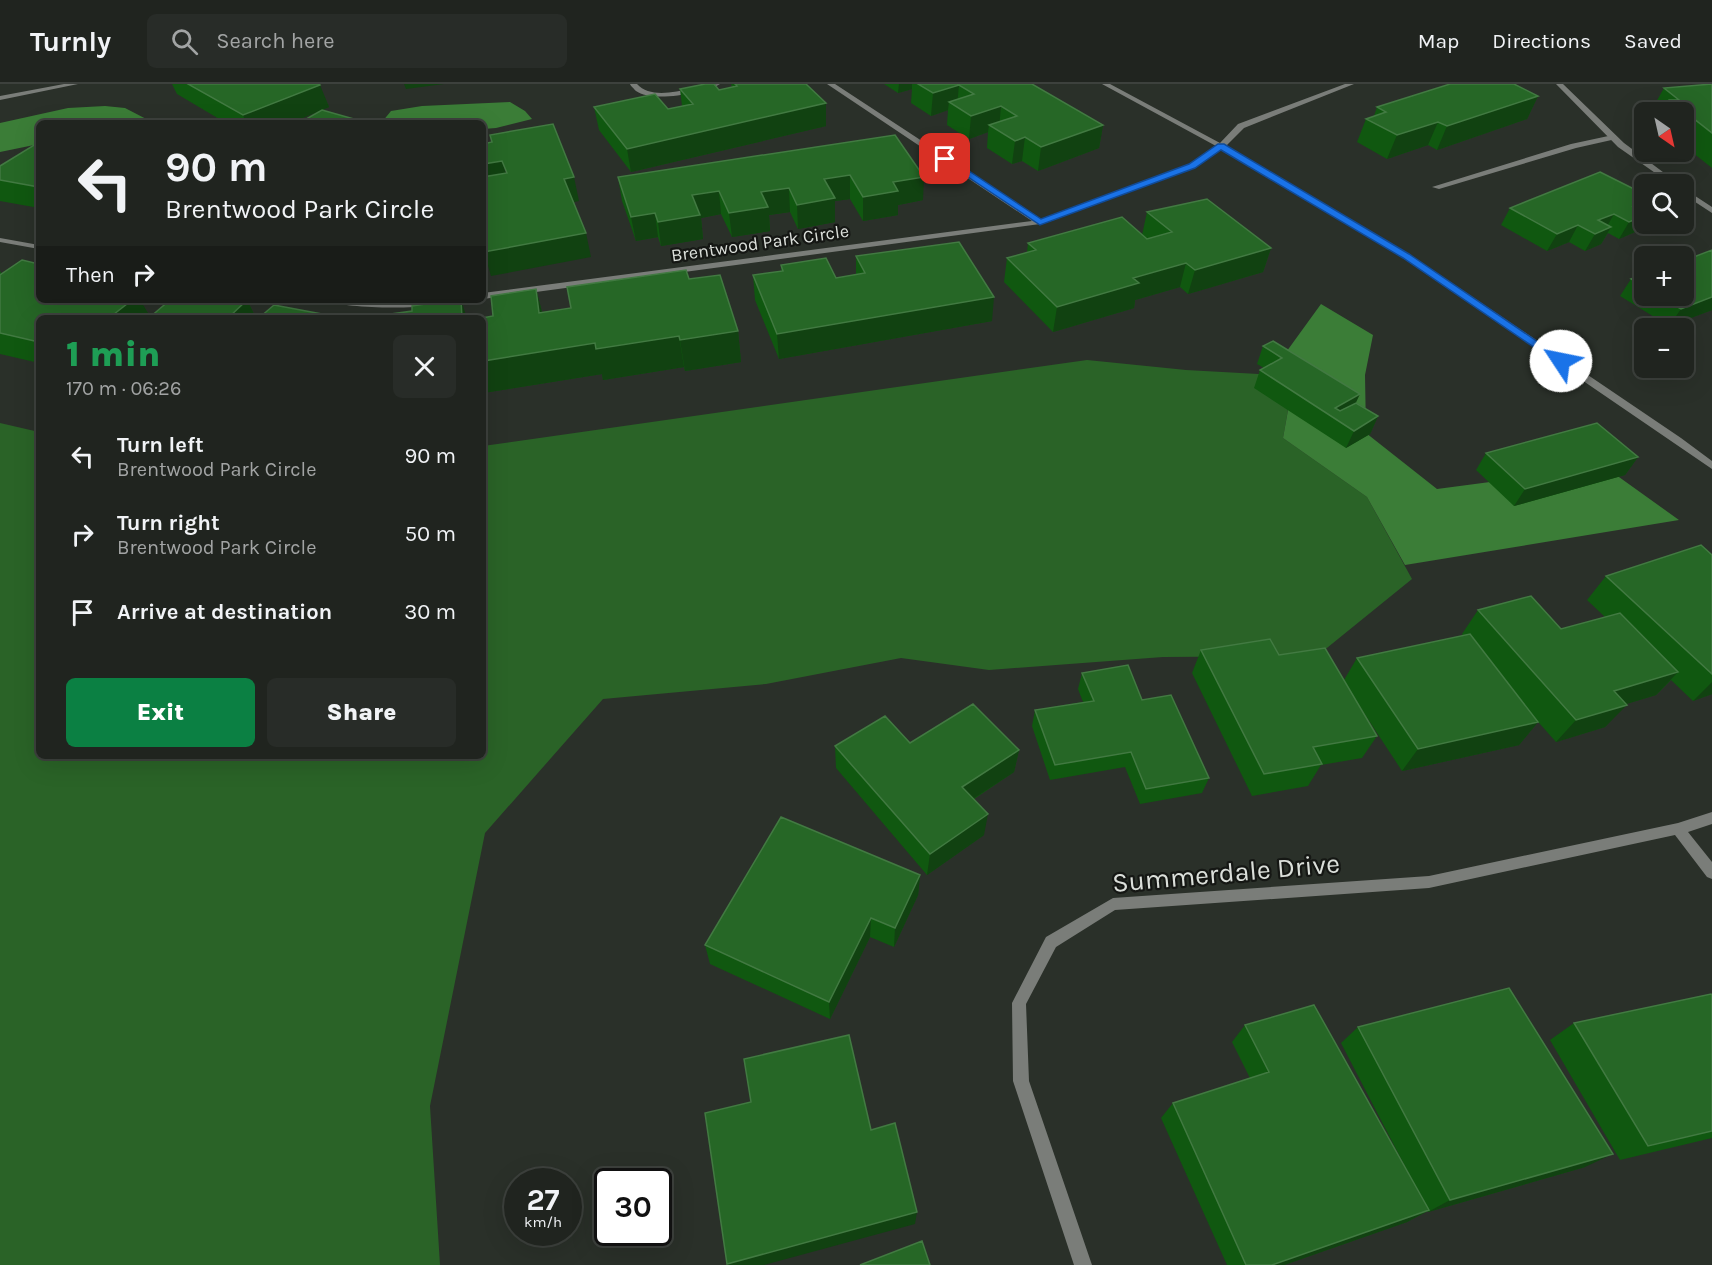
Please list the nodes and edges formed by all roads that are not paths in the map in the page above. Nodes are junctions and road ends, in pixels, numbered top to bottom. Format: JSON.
{"nodes":[{"id":1,"x":75,"y":84,"type":"edge"},
{"id":2,"x":633,"y":84,"type":"edge"},
{"id":3,"x":717,"y":84,"type":"edge"},
{"id":4,"x":830,"y":84,"type":"edge"},
{"id":5,"x":1105,"y":84,"type":"edge"},
{"id":6,"x":1351,"y":84,"type":"edge"},
{"id":7,"x":1559,"y":84,"type":"edge"},
{"id":8,"x":0,"y":99,"type":"edge"},
{"id":9,"x":1613,"y":137,"type":"junction"},
{"id":10,"x":1221,"y":146,"type":"junction"},
{"id":11,"x":1662,"y":174,"type":"edge"},
{"id":12,"x":1436,"y":187,"type":"dead end"},
{"id":13,"x":1694,"y":198,"type":"edge"},
{"id":14,"x":1712,"y":211,"type":"edge"},
{"id":15,"x":1040,"y":222,"type":"junction"},
{"id":16,"x":0,"y":240,"type":"edge"},
{"id":17,"x":36,"y":246,"type":"edge"},
{"id":18,"x":486,"y":296,"type":"edge"},
{"id":19,"x":346,"y":303,"type":"edge"},
{"id":20,"x":390,"y":303,"type":"edge"},
{"id":21,"x":1712,"y":466,"type":"edge"},
{"id":22,"x":1712,"y":818,"type":"edge"},
{"id":23,"x":1678,"y":829,"type":"junction"},
{"id":24,"x":1712,"y":873,"type":"edge"},
{"id":25,"x":1083,"y":1265,"type":"edge"}],
"edges":[{"from":1,"to":8,"type":"street"},
{"from":2,"to":3,"type":"street"},
{"from":4,"to":15,"type":"street"},
{"from":5,"to":10,"type":"street"},
{"from":6,"to":10,"type":"street","name":"Brentwood Park Circle"},
{"from":7,"to":9,"type":"street"},
{"from":9,"to":11,"type":"street"},
{"from":9,"to":12,"type":"street"},
{"from":10,"to":15,"type":"street","name":"Brentwood Park Circle"},
{"from":10,"to":21,"type":"street"},
{"from":13,"to":14,"type":"street"},
{"from":15,"to":18,"type":"street","name":"Brentwood Park Circle"},
{"from":16,"to":17,"type":"street"},
{"from":19,"to":20,"type":"street"},
{"from":22,"to":23,"type":"street","name":"Summerdale Drive"},
{"from":23,"to":24,"type":"street"},
{"from":23,"to":25,"type":"street","name":"Summerdale Drive"}]}
